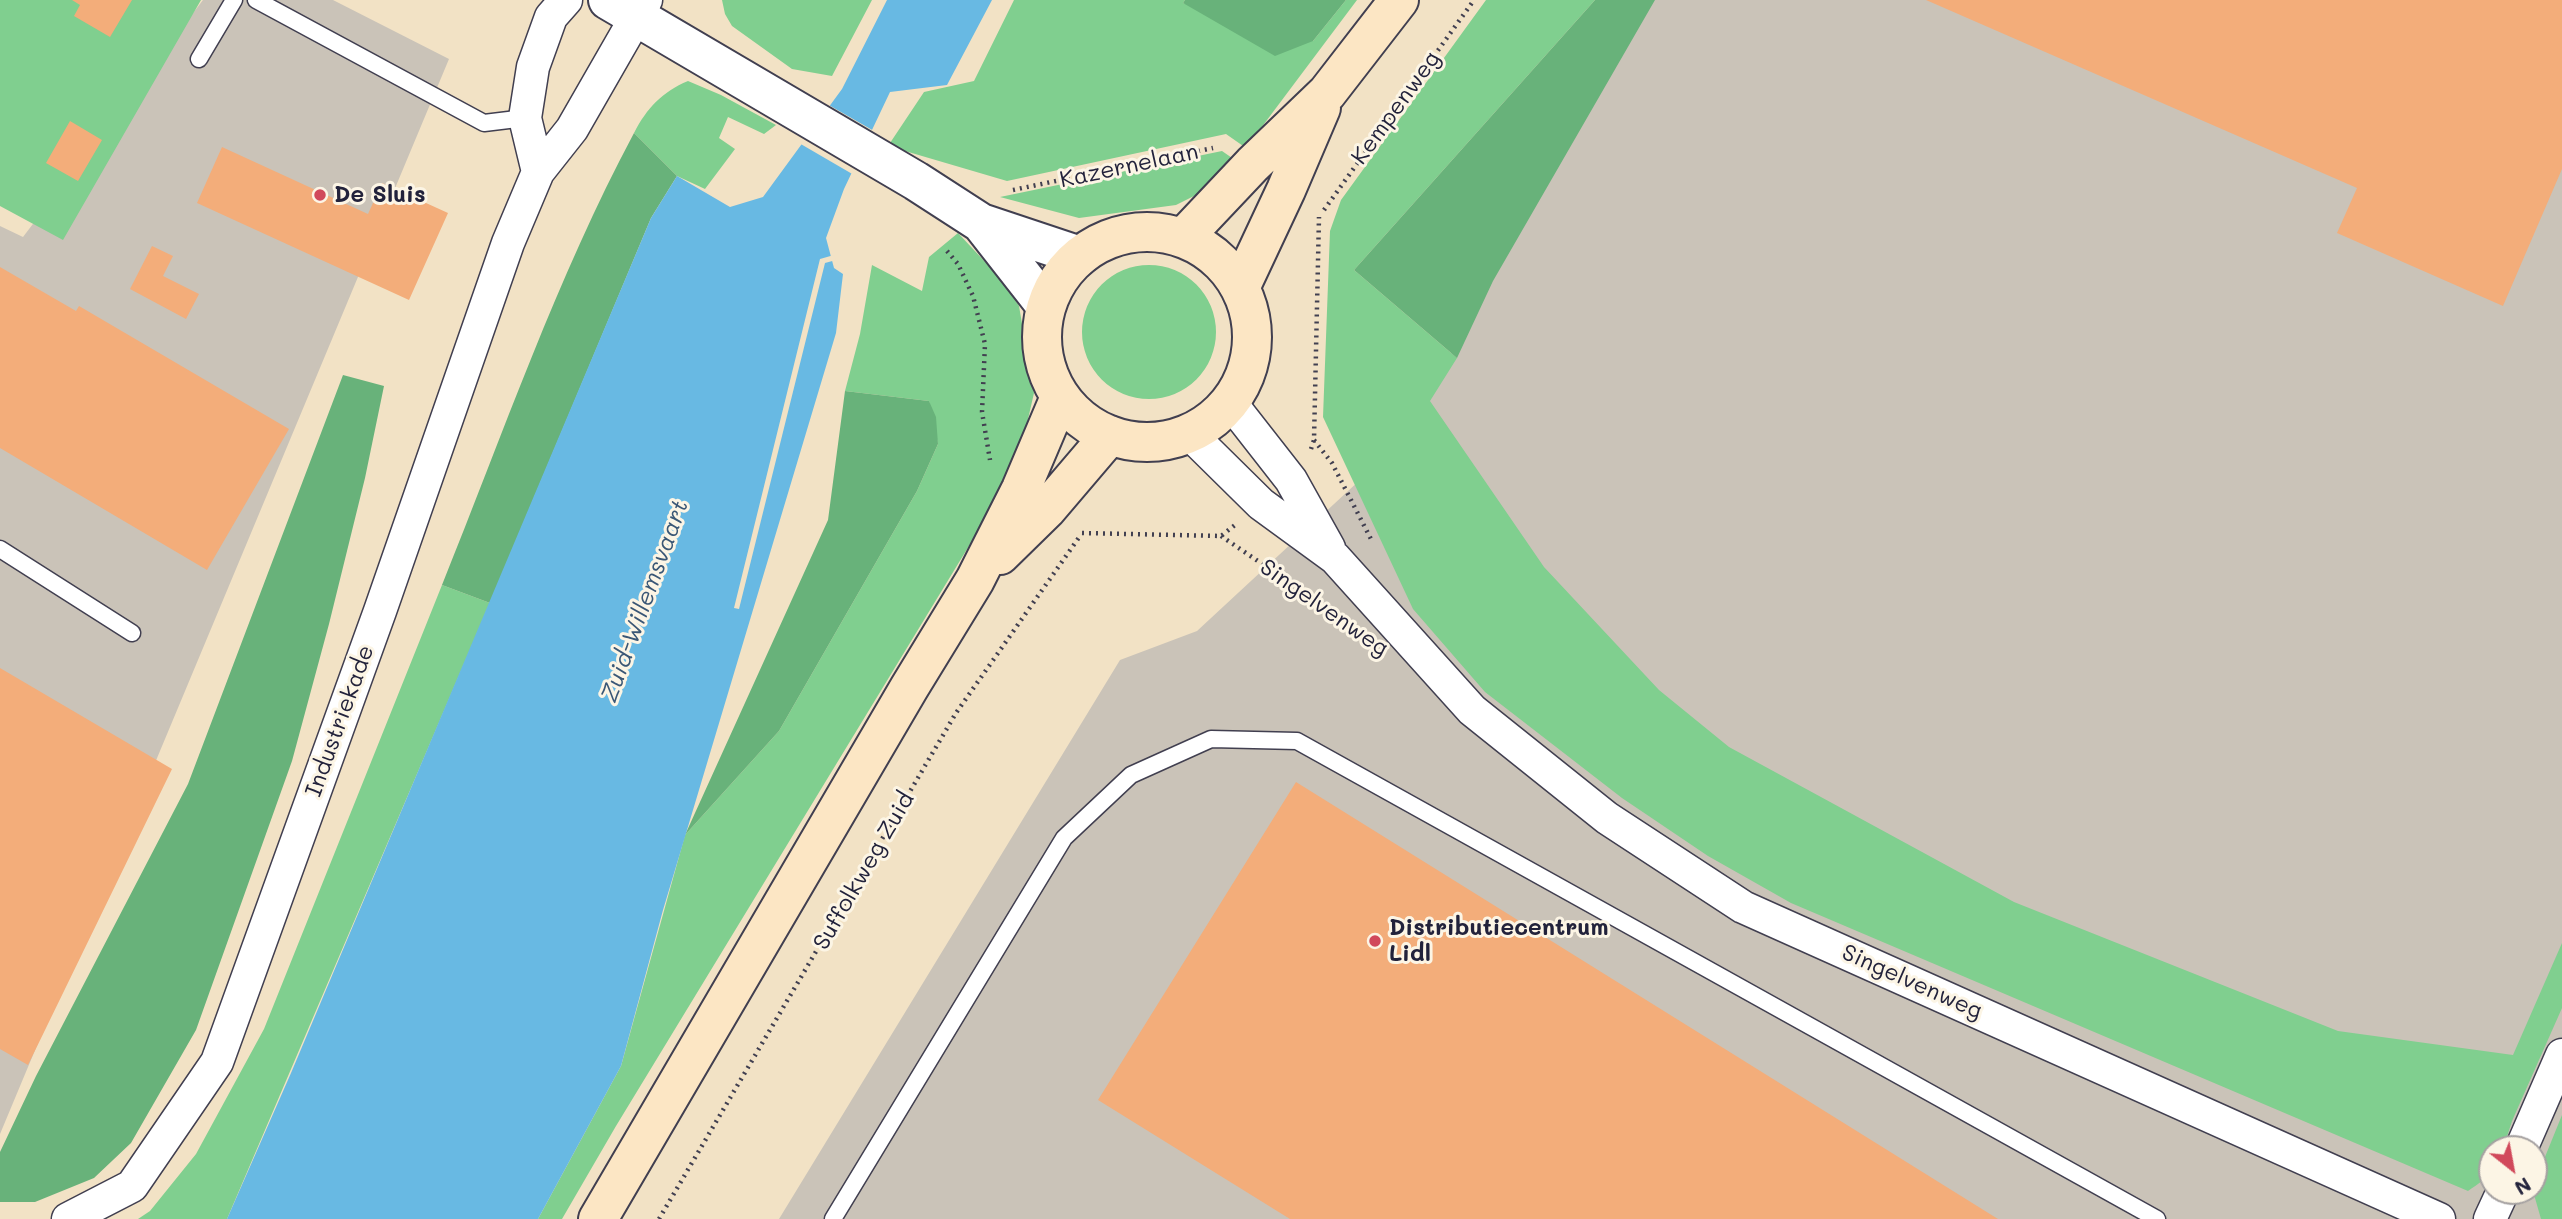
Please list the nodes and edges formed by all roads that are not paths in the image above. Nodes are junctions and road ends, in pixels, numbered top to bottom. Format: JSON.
{"nodes":[{"id":1,"x":234,"y":0,"type":"edge"},
{"id":2,"x":256,"y":0,"type":"edge"},
{"id":3,"x":566,"y":0,"type":"edge"},
{"id":4,"x":1399,"y":0,"type":"edge"},
{"id":5,"x":630,"y":6,"type":"edge"},
{"id":6,"x":199,"y":59,"type":"dead end"},
{"id":7,"x":1328,"y":93,"type":"junction"},
{"id":8,"x":525,"y":118,"type":"junction"},
{"id":9,"x":538,"y":172,"type":"junction"},
{"id":10,"x":981,"y":223,"type":"junction"},
{"id":11,"x":1184,"y":237,"type":"junction"},
{"id":12,"x":1080,"y":256,"type":"junction"},
{"id":13,"x":1241,"y":286,"type":"junction"},
{"id":14,"x":1046,"y":306,"type":"junction"},
{"id":15,"x":1060,"y":397,"type":"junction"},
{"id":16,"x":1230,"y":402,"type":"junction"},
{"id":17,"x":1190,"y":433,"type":"junction"},
{"id":18,"x":1110,"y":435,"type":"junction"},
{"id":19,"x":1034,"y":499,"type":"junction"},
{"id":20,"x":0,"y":549,"type":"edge"},
{"id":21,"x":1335,"y":558,"type":"junction"},
{"id":22,"x":132,"y":633,"type":"dead end"},
{"id":23,"x":2562,"y":1055,"type":"edge"},
{"id":24,"x":2527,"y":1135,"type":"edge"},
{"id":25,"x":68,"y":1219,"type":"edge"},
{"id":26,"x":598,"y":1219,"type":"edge"},
{"id":27,"x":832,"y":1219,"type":"edge"},
{"id":28,"x":2157,"y":1219,"type":"edge"},
{"id":29,"x":2439,"y":1219,"type":"edge"}],
"edges":[{"from":1,"to":6,"type":"lane"},
{"from":2,"to":8,"type":"lane"},
{"from":3,"to":8,"type":"street"},
{"from":4,"to":7,"type":"main road"},
{"from":5,"to":9,"type":"street","name":"Industriekade"},
{"from":5,"to":10,"type":"street"},
{"from":7,"to":11,"type":"main road"},
{"from":7,"to":13,"type":"main road"},
{"from":8,"to":9,"type":"street"},
{"from":9,"to":25,"type":"street","name":"Industriekade"},
{"from":10,"to":12,"type":"street"},
{"from":10,"to":14,"type":"street"},
{"from":11,"to":12,"type":"main road"},
{"from":11,"to":13,"type":"main road"},
{"from":12,"to":14,"type":"main road"},
{"from":13,"to":16,"type":"main road"},
{"from":14,"to":15,"type":"main road"},
{"from":15,"to":18,"type":"main road"},
{"from":15,"to":19,"type":"main road"},
{"from":16,"to":17,"type":"main road"},
{"from":16,"to":21,"type":"street","name":"Singelvenweg"},
{"from":17,"to":18,"type":"main road"},
{"from":17,"to":21,"type":"street","name":"Singelvenweg"},
{"from":18,"to":19,"type":"main road"},
{"from":19,"to":26,"type":"main road"},
{"from":20,"to":22,"type":"lane"},
{"from":21,"to":29,"type":"street","name":"Singelvenweg"},
{"from":23,"to":24,"type":"street"},
{"from":27,"to":28,"type":"lane"}]}
